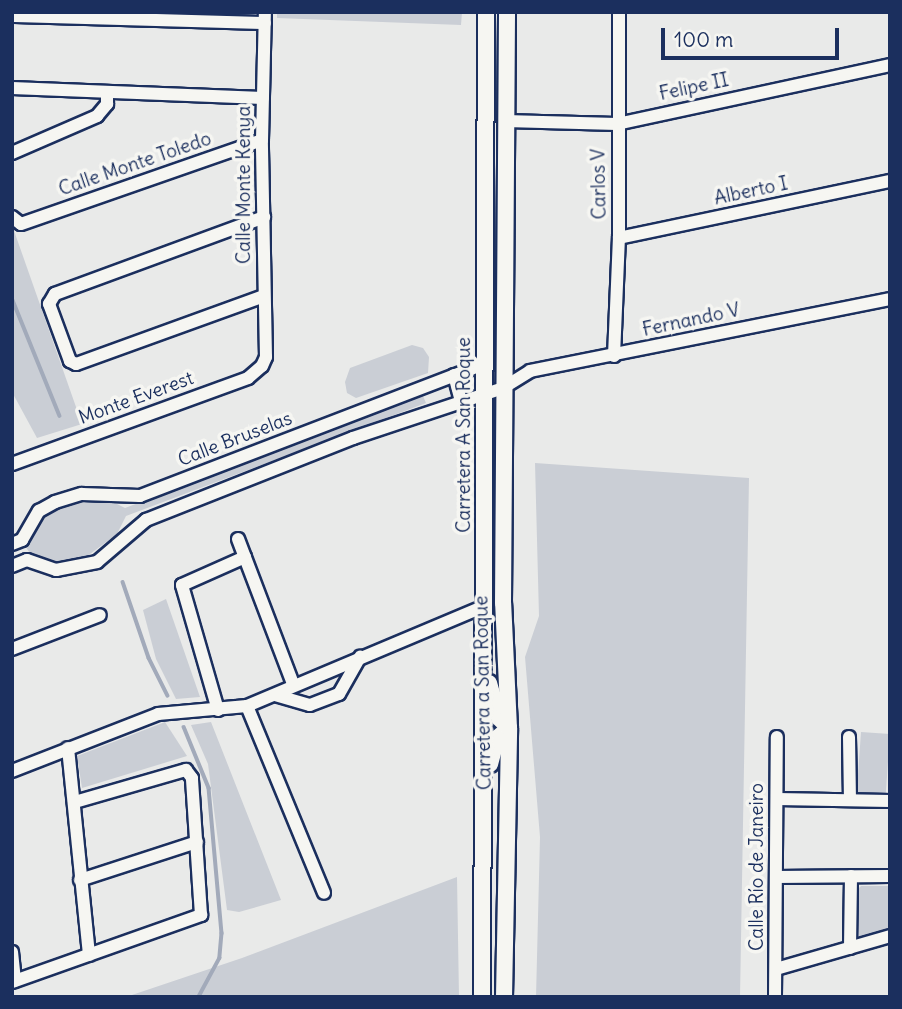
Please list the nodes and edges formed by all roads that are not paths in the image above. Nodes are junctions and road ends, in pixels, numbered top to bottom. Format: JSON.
{"nodes":[{"id":1,"x":486,"y":12,"type":"edge"},
{"id":2,"x":507,"y":12,"type":"edge"},
{"id":3,"x":619,"y":12,"type":"edge"},
{"id":4,"x":12,"y":16,"type":"edge"},
{"id":5,"x":265,"y":18,"type":"edge"},
{"id":6,"x":890,"y":65,"type":"edge"},
{"id":7,"x":12,"y":89,"type":"edge"},
{"id":8,"x":107,"y":93,"type":"junction"},
{"id":9,"x":263,"y":98,"type":"junction"},
{"id":10,"x":505,"y":121,"type":"junction"},
{"id":11,"x":617,"y":124,"type":"junction"},
{"id":12,"x":262,"y":140,"type":"junction"},
{"id":13,"x":12,"y":153,"type":"edge"},
{"id":14,"x":890,"y":181,"type":"edge"},
{"id":15,"x":264,"y":217,"type":"junction"},
{"id":16,"x":16,"y":221,"type":"edge"},
{"id":17,"x":619,"y":238,"type":"junction"},
{"id":18,"x":264,"y":296,"type":"junction"},
{"id":19,"x":890,"y":299,"type":"edge"},
{"id":20,"x":614,"y":356,"type":"junction"},
{"id":21,"x":265,"y":357,"type":"joint"},
{"id":22,"x":483,"y":364,"type":"junction"},
{"id":23,"x":454,"y":375,"type":"junction"},
{"id":24,"x":503,"y":388,"type":"junction"},
{"id":25,"x":483,"y":394,"type":"junction"},
{"id":26,"x":461,"y":401,"type":"junction"},
{"id":27,"x":12,"y":464,"type":"edge"},
{"id":28,"x":237,"y":539,"type":"dead end"},
{"id":29,"x":17,"y":542,"type":"edge"},
{"id":30,"x":245,"y":557,"type":"junction"},
{"id":31,"x":27,"y":560,"type":"junction"},
{"id":32,"x":12,"y":566,"type":"edge"},
{"id":33,"x":483,"y":607,"type":"junction"},
{"id":34,"x":100,"y":615,"type":"dead end"},
{"id":35,"x":12,"y":649,"type":"edge"},
{"id":36,"x":360,"y":657,"type":"junction"},
{"id":37,"x":484,"y":677,"type":"junction"},
{"id":38,"x":293,"y":684,"type":"junction"},
{"id":39,"x":275,"y":695,"type":"junction"},
{"id":40,"x":247,"y":706,"type":"junction"},
{"id":41,"x":218,"y":710,"type":"junction"},
{"id":42,"x":509,"y":728,"type":"junction"},
{"id":43,"x":777,"y":737,"type":"dead end"},
{"id":44,"x":849,"y":737,"type":"dead end"},
{"id":45,"x":68,"y":748,"type":"junction"},
{"id":46,"x":12,"y":771,"type":"edge"},
{"id":47,"x":483,"y":779,"type":"junction"},
{"id":48,"x":777,"y":799,"type":"junction"},
{"id":49,"x":850,"y":800,"type":"junction"},
{"id":50,"x":75,"y":802,"type":"junction"},
{"id":51,"x":890,"y":802,"type":"edge"},
{"id":52,"x":197,"y":842,"type":"junction"},
{"id":53,"x":850,"y":876,"type":"junction"},
{"id":54,"x":890,"y":876,"type":"edge"},
{"id":55,"x":776,"y":877,"type":"junction"},
{"id":56,"x":80,"y":880,"type":"junction"},
{"id":57,"x":324,"y":893,"type":"dead end"},
{"id":58,"x":890,"y":936,"type":"edge"},
{"id":59,"x":850,"y":948,"type":"junction"},
{"id":60,"x":12,"y":951,"type":"edge"},
{"id":61,"x":89,"y":955,"type":"junction"},
{"id":62,"x":776,"y":969,"type":"junction"},
{"id":63,"x":14,"y":982,"type":"edge"},
{"id":64,"x":482,"y":997,"type":"edge"},
{"id":65,"x":504,"y":997,"type":"edge"},
{"id":66,"x":775,"y":997,"type":"edge"}],
"edges":[{"from":1,"to":22,"type":"main road","name":"Carretera A San Roque"},
{"from":2,"to":10,"type":"main road","name":"Carretera A San Roque"},
{"from":3,"to":11,"type":"street","name":"Carlos V"},
{"from":4,"to":5,"type":"street"},
{"from":5,"to":9,"type":"street","name":"Calle Monte Kenya"},
{"from":6,"to":11,"type":"street","name":"Felipe II"},
{"from":7,"to":8,"type":"street"},
{"from":8,"to":9,"type":"street"},
{"from":8,"to":13,"type":"street"},
{"from":9,"to":12,"type":"street","name":"Calle Monte Kenya"},
{"from":10,"to":11,"type":"street","name":"Felipe II"},
{"from":10,"to":24,"type":"main road","name":"Carretera A San Roque"},
{"from":11,"to":17,"type":"street","name":"Carlos V"},
{"from":12,"to":15,"type":"street","name":"Calle Monte Kenya"},
{"from":12,"to":16,"type":"street","name":"Calle Monte Toledo"},
{"from":14,"to":17,"type":"street","name":"Alberto I"},
{"from":15,"to":18,"type":"street","name":"Calle Monte Kenya"},
{"from":15,"to":18,"type":"street"},
{"from":17,"to":20,"type":"street","name":"Carlos V"},
{"from":18,"to":21,"type":"street","name":"Calle Monte Kenya"},
{"from":19,"to":20,"type":"street","name":"Fernando V"},
{"from":20,"to":24,"type":"street","name":"Fernando V"},
{"from":21,"to":27,"type":"street","name":"Monte Everest"},
{"from":22,"to":23,"type":"street","name":"Calle Bruselas"},
{"from":22,"to":25,"type":"main road","name":"Carretera A San Roque"},
{"from":23,"to":26,"type":"street"},
{"from":23,"to":29,"type":"street","name":"Calle Bruselas"},
{"from":24,"to":25,"type":"street","name":"Fernando V"},
{"from":24,"to":42,"type":"main road","name":"Carretera a San Roque"},
{"from":25,"to":26,"type":"street"},
{"from":25,"to":33,"type":"main road","name":"Carretera A San Roque"},
{"from":26,"to":31,"type":"street"},
{"from":28,"to":30,"type":"street"},
{"from":29,"to":31,"type":"street"},
{"from":30,"to":38,"type":"street"},
{"from":30,"to":41,"type":"street"},
{"from":31,"to":32,"type":"street"},
{"from":33,"to":36,"type":"street"},
{"from":33,"to":37,"type":"main road","name":"Carretera A San Roque"},
{"from":34,"to":35,"type":"street"},
{"from":36,"to":38,"type":"street"},
{"from":36,"to":39,"type":"street"},
{"from":37,"to":42,"type":"main road"},
{"from":37,"to":47,"type":"main road","name":"Carretera A San Roque"},
{"from":38,"to":39,"type":"street"},
{"from":39,"to":40,"type":"street"},
{"from":40,"to":41,"type":"street"},
{"from":40,"to":57,"type":"street"},
{"from":41,"to":45,"type":"street"},
{"from":42,"to":47,"type":"main road"},
{"from":42,"to":65,"type":"main road","name":"Carretera a San Roque"},
{"from":43,"to":48,"type":"street","name":"Calle Río de Janeiro"},
{"from":44,"to":49,"type":"street"},
{"from":45,"to":46,"type":"street"},
{"from":45,"to":50,"type":"street"},
{"from":47,"to":64,"type":"main road","name":"Carretera A San Roque"},
{"from":48,"to":49,"type":"street"},
{"from":48,"to":55,"type":"street","name":"Calle Río de Janeiro"},
{"from":49,"to":51,"type":"street"},
{"from":50,"to":52,"type":"street"},
{"from":50,"to":56,"type":"street"},
{"from":52,"to":56,"type":"street"},
{"from":52,"to":61,"type":"street"},
{"from":53,"to":54,"type":"street"},
{"from":53,"to":55,"type":"street"},
{"from":53,"to":59,"type":"street"},
{"from":55,"to":62,"type":"street","name":"Calle Río de Janeiro"},
{"from":56,"to":61,"type":"street"},
{"from":58,"to":59,"type":"street"},
{"from":59,"to":62,"type":"street"},
{"from":60,"to":63,"type":"street"},
{"from":61,"to":63,"type":"street"},
{"from":62,"to":66,"type":"street","name":"Calle Río de Janeiro"}]}
